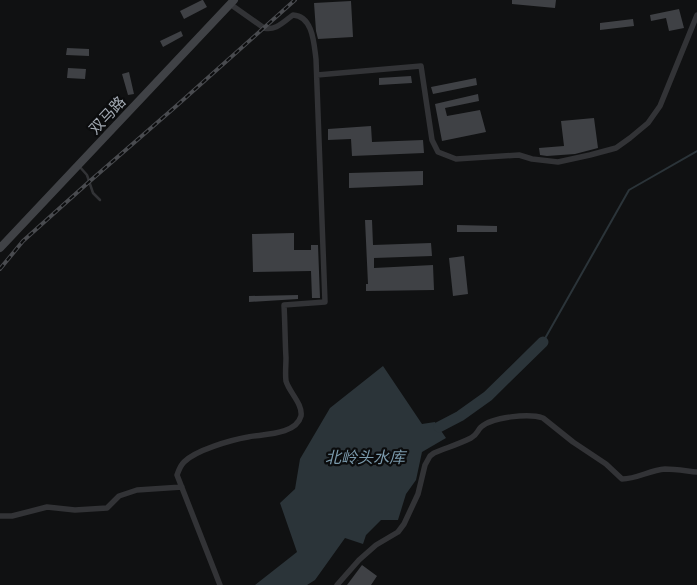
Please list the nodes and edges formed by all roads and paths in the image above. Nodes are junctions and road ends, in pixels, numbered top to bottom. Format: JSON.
{"nodes":[{"id":1,"x":232,"y":2,"type":"edge"},
{"id":2,"x":697,"y":15,"type":"edge"},
{"id":3,"x":316,"y":75,"type":"junction"},
{"id":4,"x":78,"y":165,"type":"junction"},
{"id":5,"x":100,"y":200,"type":"dead end"},
{"id":6,"x":0,"y":248,"type":"edge"},
{"id":7,"x":697,"y":472,"type":"edge"},
{"id":8,"x":182,"y":487,"type":"junction"},
{"id":9,"x":0,"y":516,"type":"edge"},
{"id":10,"x":220,"y":585,"type":"edge"},
{"id":11,"x":337,"y":585,"type":"edge"}],
"edges":[{"from":1,"to":3,"type":"street"},
{"from":1,"to":4,"type":"street","name":"双马路"},
{"from":2,"to":3,"type":"street"},
{"from":3,"to":8,"type":"street"},
{"from":4,"to":5,"type":"lane"},
{"from":4,"to":6,"type":"street","name":"双马路"},
{"from":7,"to":11,"type":"street"},
{"from":8,"to":9,"type":"street"},
{"from":8,"to":10,"type":"street"}]}
